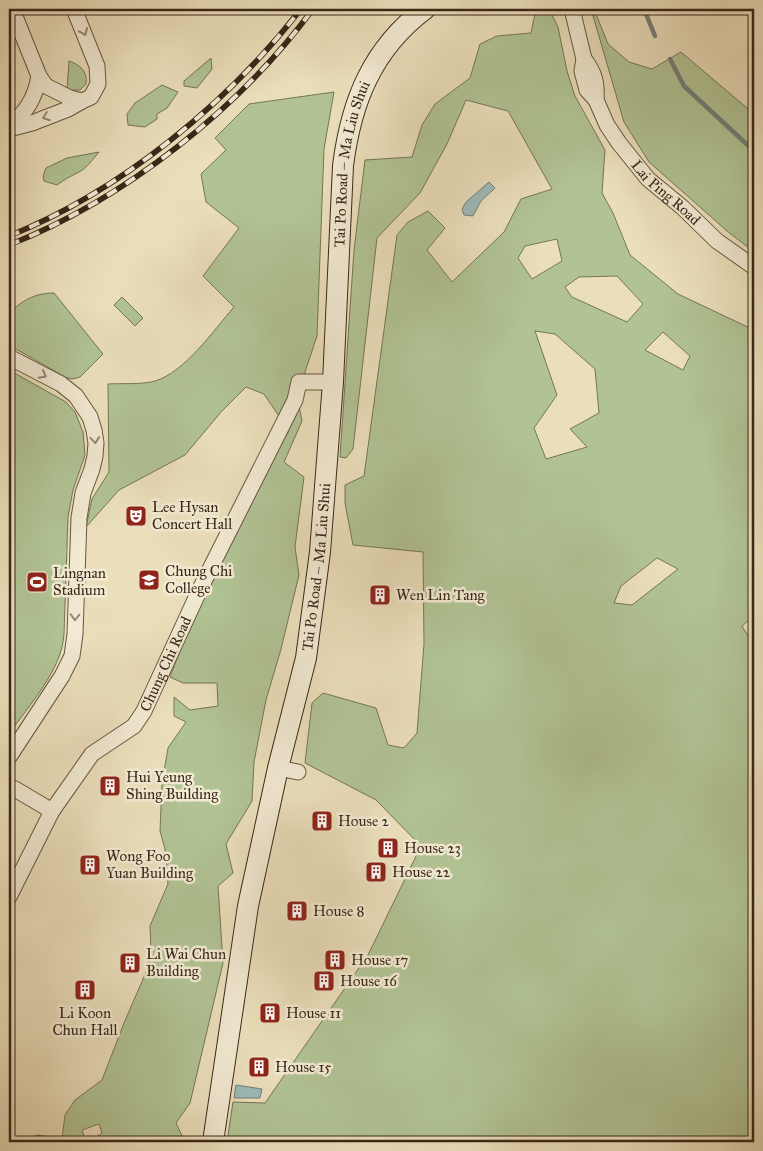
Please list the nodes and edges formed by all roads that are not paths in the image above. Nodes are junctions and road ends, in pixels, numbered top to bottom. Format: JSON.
{"nodes":[{"id":1,"x":12,"y":9,"type":"edge"},
{"id":2,"x":74,"y":9,"type":"edge"},
{"id":3,"x":425,"y":9,"type":"edge"},
{"id":4,"x":572,"y":9,"type":"edge"},
{"id":5,"x":39,"y":76,"type":"junction"},
{"id":6,"x":82,"y":100,"type":"junction"},
{"id":7,"x":9,"y":128,"type":"edge"},
{"id":8,"x":754,"y":267,"type":"edge"},
{"id":9,"x":9,"y":357,"type":"edge"},
{"id":10,"x":333,"y":382,"type":"junction"},
{"id":11,"x":9,"y":757,"type":"edge"},
{"id":12,"x":278,"y":768,"type":"junction"},
{"id":13,"x":298,"y":772,"type":"dead end"},
{"id":14,"x":11,"y":785,"type":"edge"},
{"id":15,"x":52,"y":811,"type":"junction"},
{"id":16,"x":9,"y":897,"type":"edge"},
{"id":17,"x":214,"y":1142,"type":"edge"}],
"edges":[{"from":1,"to":5,"type":"street"},
{"from":2,"to":6,"type":"street","one_way":true},
{"from":3,"to":10,"type":"main road","name":"Tai Po Road – Ma Liu Shui"},
{"from":4,"to":8,"type":"street","name":"Lai Ping Road"},
{"from":5,"to":6,"type":"street"},
{"from":5,"to":7,"type":"street"},
{"from":6,"to":7,"type":"street","one_way":true},
{"from":9,"to":11,"type":"street","one_way":true},
{"from":10,"to":12,"type":"main road","name":"Tai Po Road – Ma Liu Shui"},
{"from":10,"to":15,"type":"street","name":"Chung Chi Road"},
{"from":12,"to":13,"type":"street"},
{"from":12,"to":17,"type":"main road","name":"Tai Po Road – Ma Liu Shui"},
{"from":14,"to":15,"type":"street"},
{"from":15,"to":16,"type":"street","name":"Chung Chi Road"}]}
